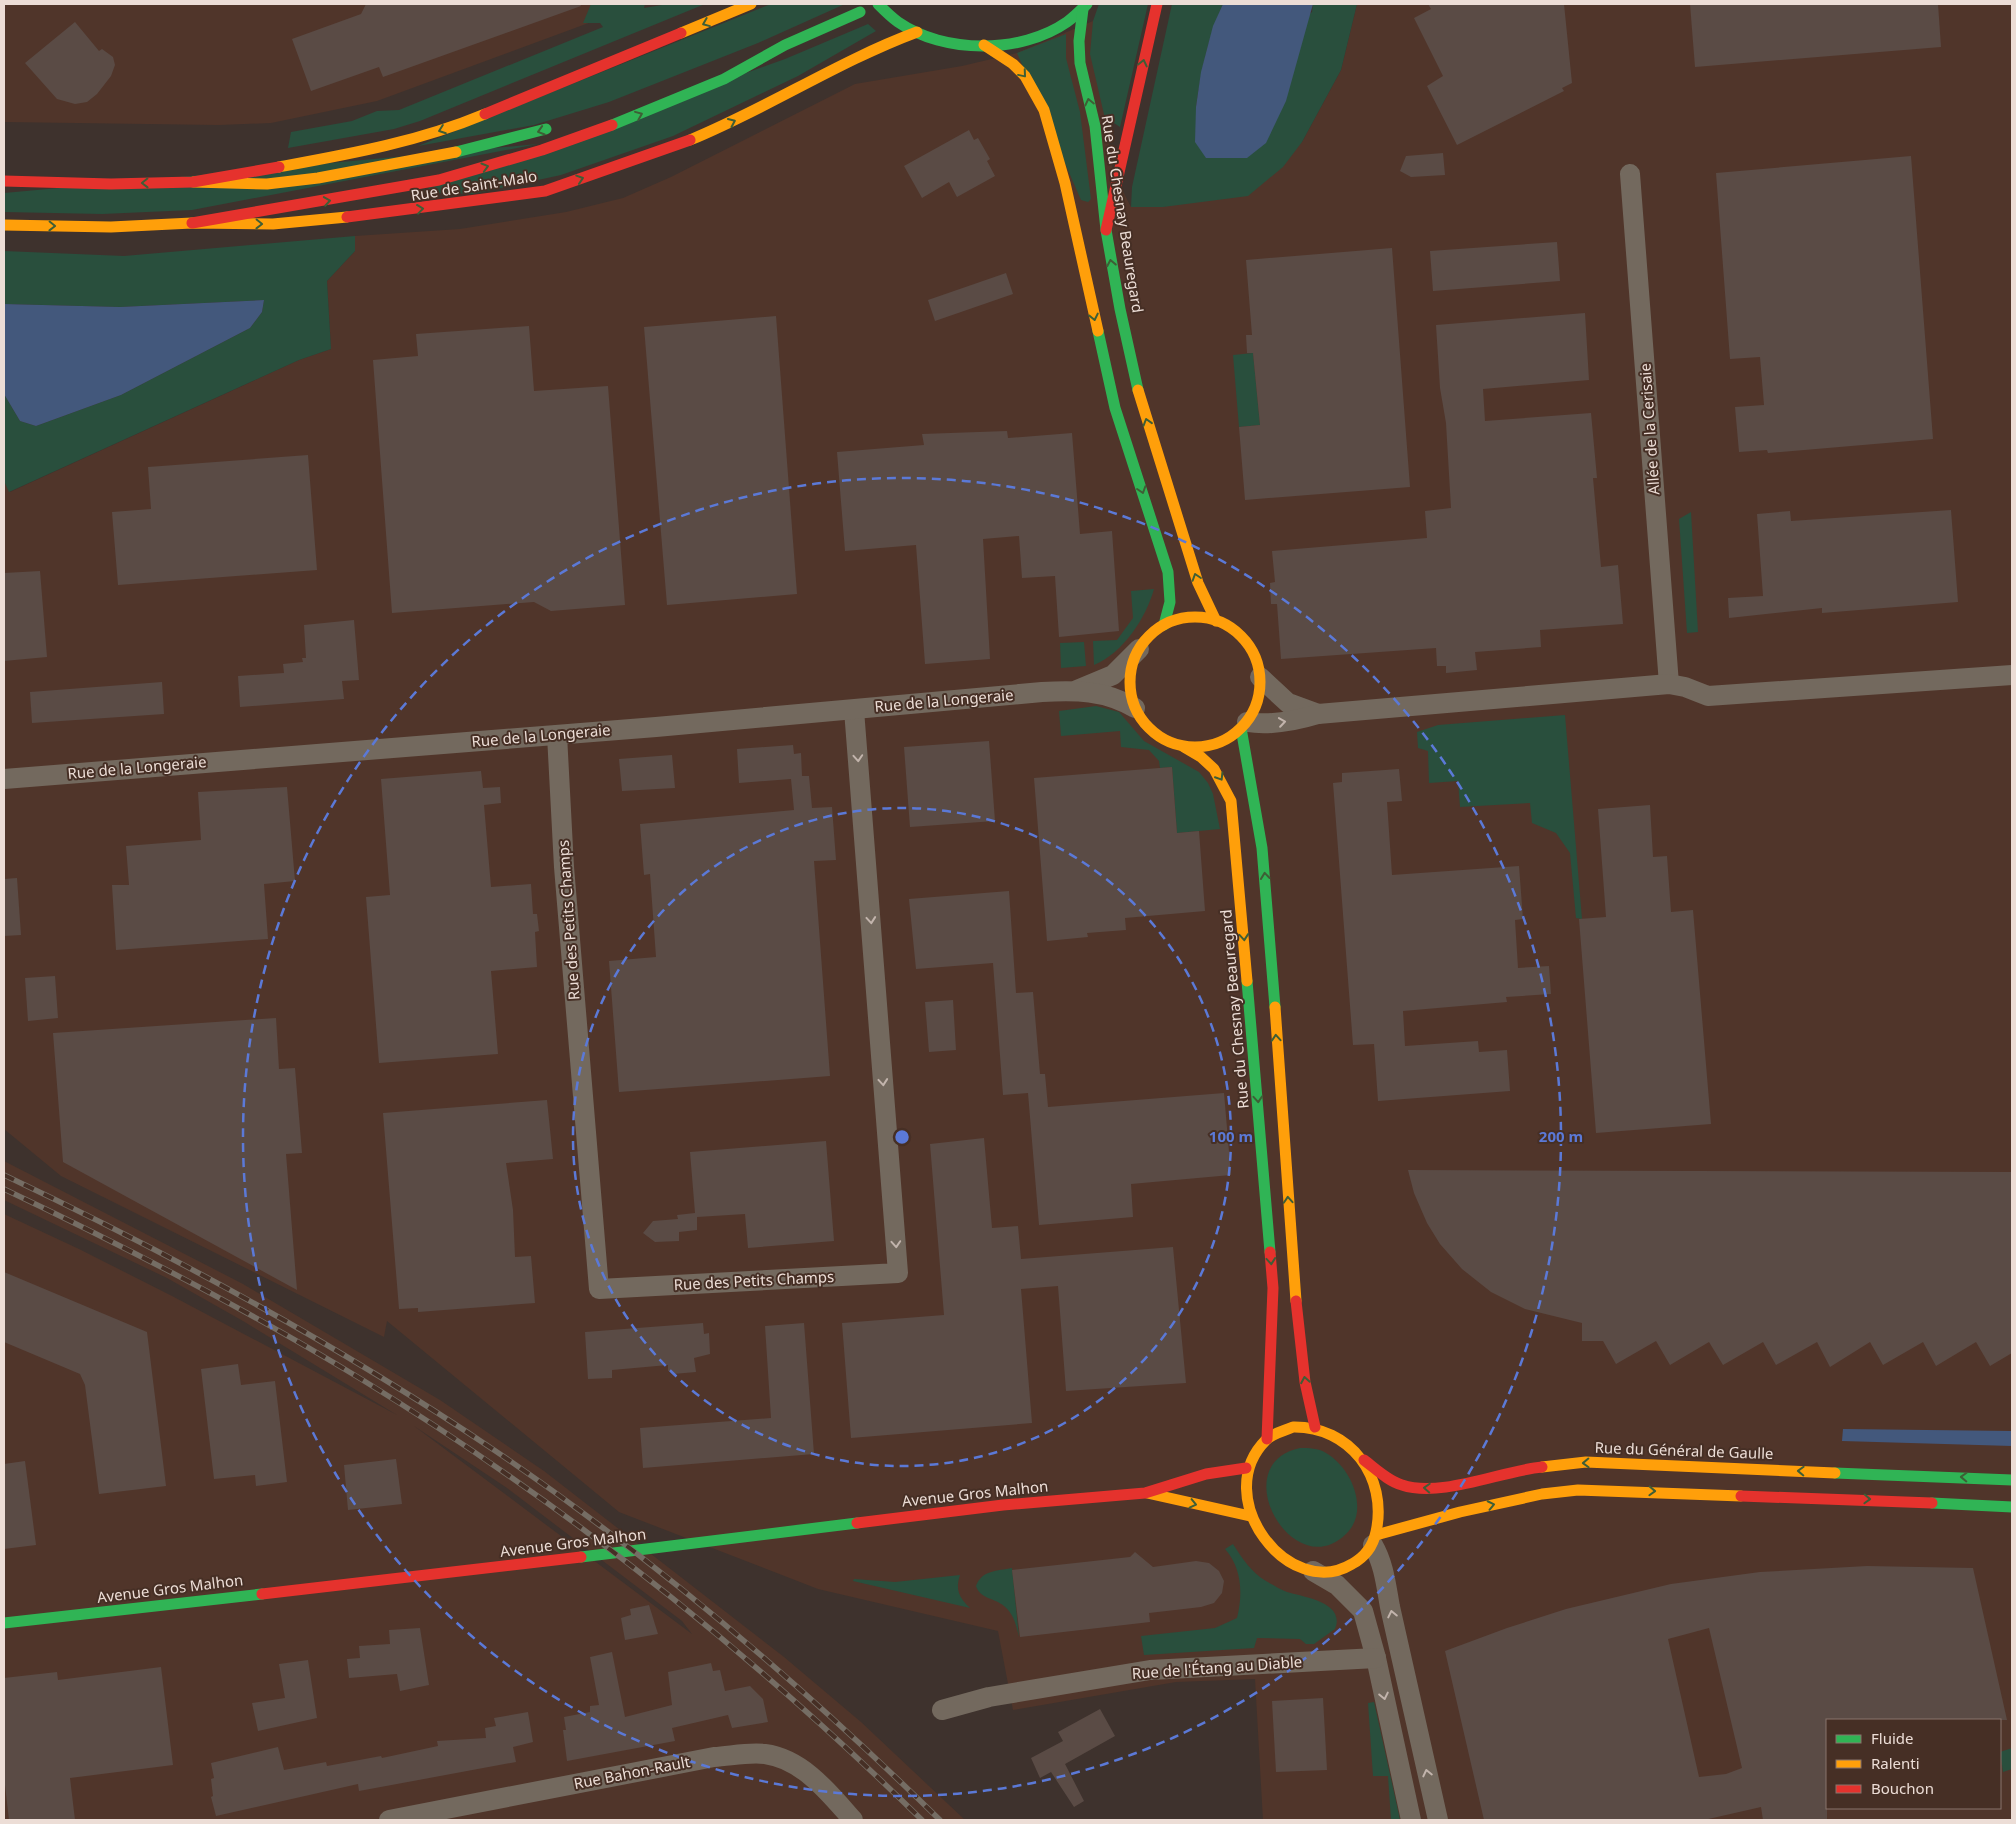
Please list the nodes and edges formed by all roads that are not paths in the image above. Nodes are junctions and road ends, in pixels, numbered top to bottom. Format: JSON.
{"nodes":[{"id":1,"x":751,"y":4,"type":"edge"},
{"id":2,"x":878,"y":4,"type":"edge"},
{"id":3,"x":1157,"y":4,"type":"edge"},
{"id":4,"x":1085,"y":6,"type":"edge"},
{"id":5,"x":860,"y":12,"type":"dead end"},
{"id":6,"x":917,"y":32,"type":"junction"},
{"id":7,"x":786,"y":45,"type":"junction"},
{"id":8,"x":984,"y":45,"type":"junction"},
{"id":9,"x":726,"y":64,"type":"dead end"},
{"id":10,"x":553,"y":127,"type":"dead end"},
{"id":11,"x":1630,"y":174,"type":"dead end"},
{"id":12,"x":4,"y":181,"type":"edge"},
{"id":13,"x":193,"y":182,"type":"junction"},
{"id":14,"x":192,"y":223,"type":"junction"},
{"id":15,"x":4,"y":225,"type":"edge"},
{"id":16,"x":1106,"y":230,"type":"junction"},
{"id":17,"x":1216,"y":620,"type":"junction"},
{"id":18,"x":1164,"y":625,"type":"junction"},
{"id":19,"x":1138,"y":650,"type":"junction"},
{"id":20,"x":2012,"y":675,"type":"edge"},
{"id":21,"x":1260,"y":677,"type":"junction"},
{"id":22,"x":1669,"y":684,"type":"junction"},
{"id":23,"x":1077,"y":690,"type":"junction"},
{"id":24,"x":1135,"y":708,"type":"junction"},
{"id":25,"x":854,"y":710,"type":"junction"},
{"id":26,"x":1318,"y":714,"type":"junction"},
{"id":27,"x":1244,"y":725,"type":"junction"},
{"id":28,"x":557,"y":735,"type":"junction"},
{"id":29,"x":1184,"y":746,"type":"junction"},
{"id":30,"x":4,"y":779,"type":"edge"},
{"id":31,"x":1315,"y":1427,"type":"junction"},
{"id":32,"x":1267,"y":1439,"type":"junction"},
{"id":33,"x":1364,"y":1460,"type":"junction"},
{"id":34,"x":1246,"y":1468,"type":"junction"},
{"id":35,"x":2012,"y":1480,"type":"edge"},
{"id":36,"x":1145,"y":1493,"type":"junction"},
{"id":37,"x":2012,"y":1507,"type":"edge"},
{"id":38,"x":1250,"y":1516,"type":"junction"},
{"id":39,"x":1374,"y":1540,"type":"junction"},
{"id":40,"x":1311,"y":1570,"type":"junction"},
{"id":41,"x":4,"y":1623,"type":"edge"},
{"id":42,"x":1376,"y":1658,"type":"junction"},
{"id":43,"x":942,"y":1710,"type":"dead end"},
{"id":44,"x":389,"y":1820,"type":"edge"},
{"id":45,"x":854,"y":1820,"type":"edge"},
{"id":46,"x":1411,"y":1820,"type":"edge"},
{"id":47,"x":1438,"y":1820,"type":"edge"}],
"edges":[{"from":1,"to":13,"type":"main road","one_way":true},
{"from":2,"to":6,"type":"main road"},
{"from":16,"to":3,"type":"main road","one_way":true},
{"from":4,"to":8,"type":"main road"},
{"from":16,"to":4,"type":"main road","name":"Rue du Chesnay Beauregard","one_way":true},
{"from":5,"to":7,"type":"main road"},
{"from":6,"to":8,"type":"main road"},
{"from":14,"to":6,"type":"main road","name":"Rue de Saint-Malo","one_way":true},
{"from":7,"to":9,"type":"main road"},
{"from":14,"to":7,"type":"main road","one_way":true},
{"from":8,"to":18,"type":"main road","one_way":true},
{"from":10,"to":13,"type":"main road","one_way":true},
{"from":11,"to":22,"type":"street","name":"Allée de la Cerisaie"},
{"from":13,"to":12,"type":"main road","one_way":true},
{"from":15,"to":14,"type":"main road","name":"Rue de Saint-Malo","one_way":true},
{"from":17,"to":16,"type":"main road","name":"Rue du Chesnay Beauregard","one_way":true},
{"from":17,"to":18,"type":"main road"},
{"from":17,"to":21,"type":"main road"},
{"from":18,"to":19,"type":"main road"},
{"from":19,"to":23,"type":"street","name":"Rue de la Longeraie"},
{"from":19,"to":24,"type":"main road"},
{"from":20,"to":22,"type":"street"},
{"from":21,"to":26,"type":"street"},
{"from":21,"to":27,"type":"main road"},
{"from":22,"to":26,"type":"street"},
{"from":23,"to":24,"type":"street","name":"Rue de la Longeraie"},
{"from":23,"to":25,"type":"street","name":"Rue de la Longeraie"},
{"from":24,"to":29,"type":"main road"},
{"from":25,"to":28,"type":"street","name":"Rue de la Longeraie"},
{"from":25,"to":28,"type":"street","name":"Rue des Petits Champs","one_way":true},
{"from":27,"to":26,"type":"street","one_way":true},
{"from":27,"to":29,"type":"main road"},
{"from":31,"to":27,"type":"main road","one_way":true},
{"from":28,"to":30,"type":"street","name":"Rue de la Longeraie"},
{"from":29,"to":32,"type":"main road","name":"Rue du Chesnay Beauregard","one_way":true},
{"from":31,"to":32,"type":"main road"},
{"from":31,"to":33,"type":"main road"},
{"from":32,"to":34,"type":"main road"},
{"from":35,"to":33,"type":"main road","name":"Rue du Général de Gaulle","one_way":true},
{"from":33,"to":39,"type":"main road"},
{"from":34,"to":36,"type":"main road","name":"Avenue Gros Malhon"},
{"from":34,"to":38,"type":"main road"},
{"from":36,"to":38,"type":"main road","name":"Avenue Gros Malhon","one_way":true},
{"from":36,"to":41,"type":"main road","name":"Avenue Gros Malhon"},
{"from":39,"to":37,"type":"main road","one_way":true},
{"from":38,"to":40,"type":"main road"},
{"from":39,"to":40,"type":"main road"},
{"from":47,"to":39,"type":"street","one_way":true},
{"from":40,"to":42,"type":"street"},
{"from":42,"to":43,"type":"street","name":"Rue de l'Étang au Diable"},
{"from":42,"to":46,"type":"street","one_way":true},
{"from":44,"to":45,"type":"street","name":"Rue Bahon-Rault"}]}
